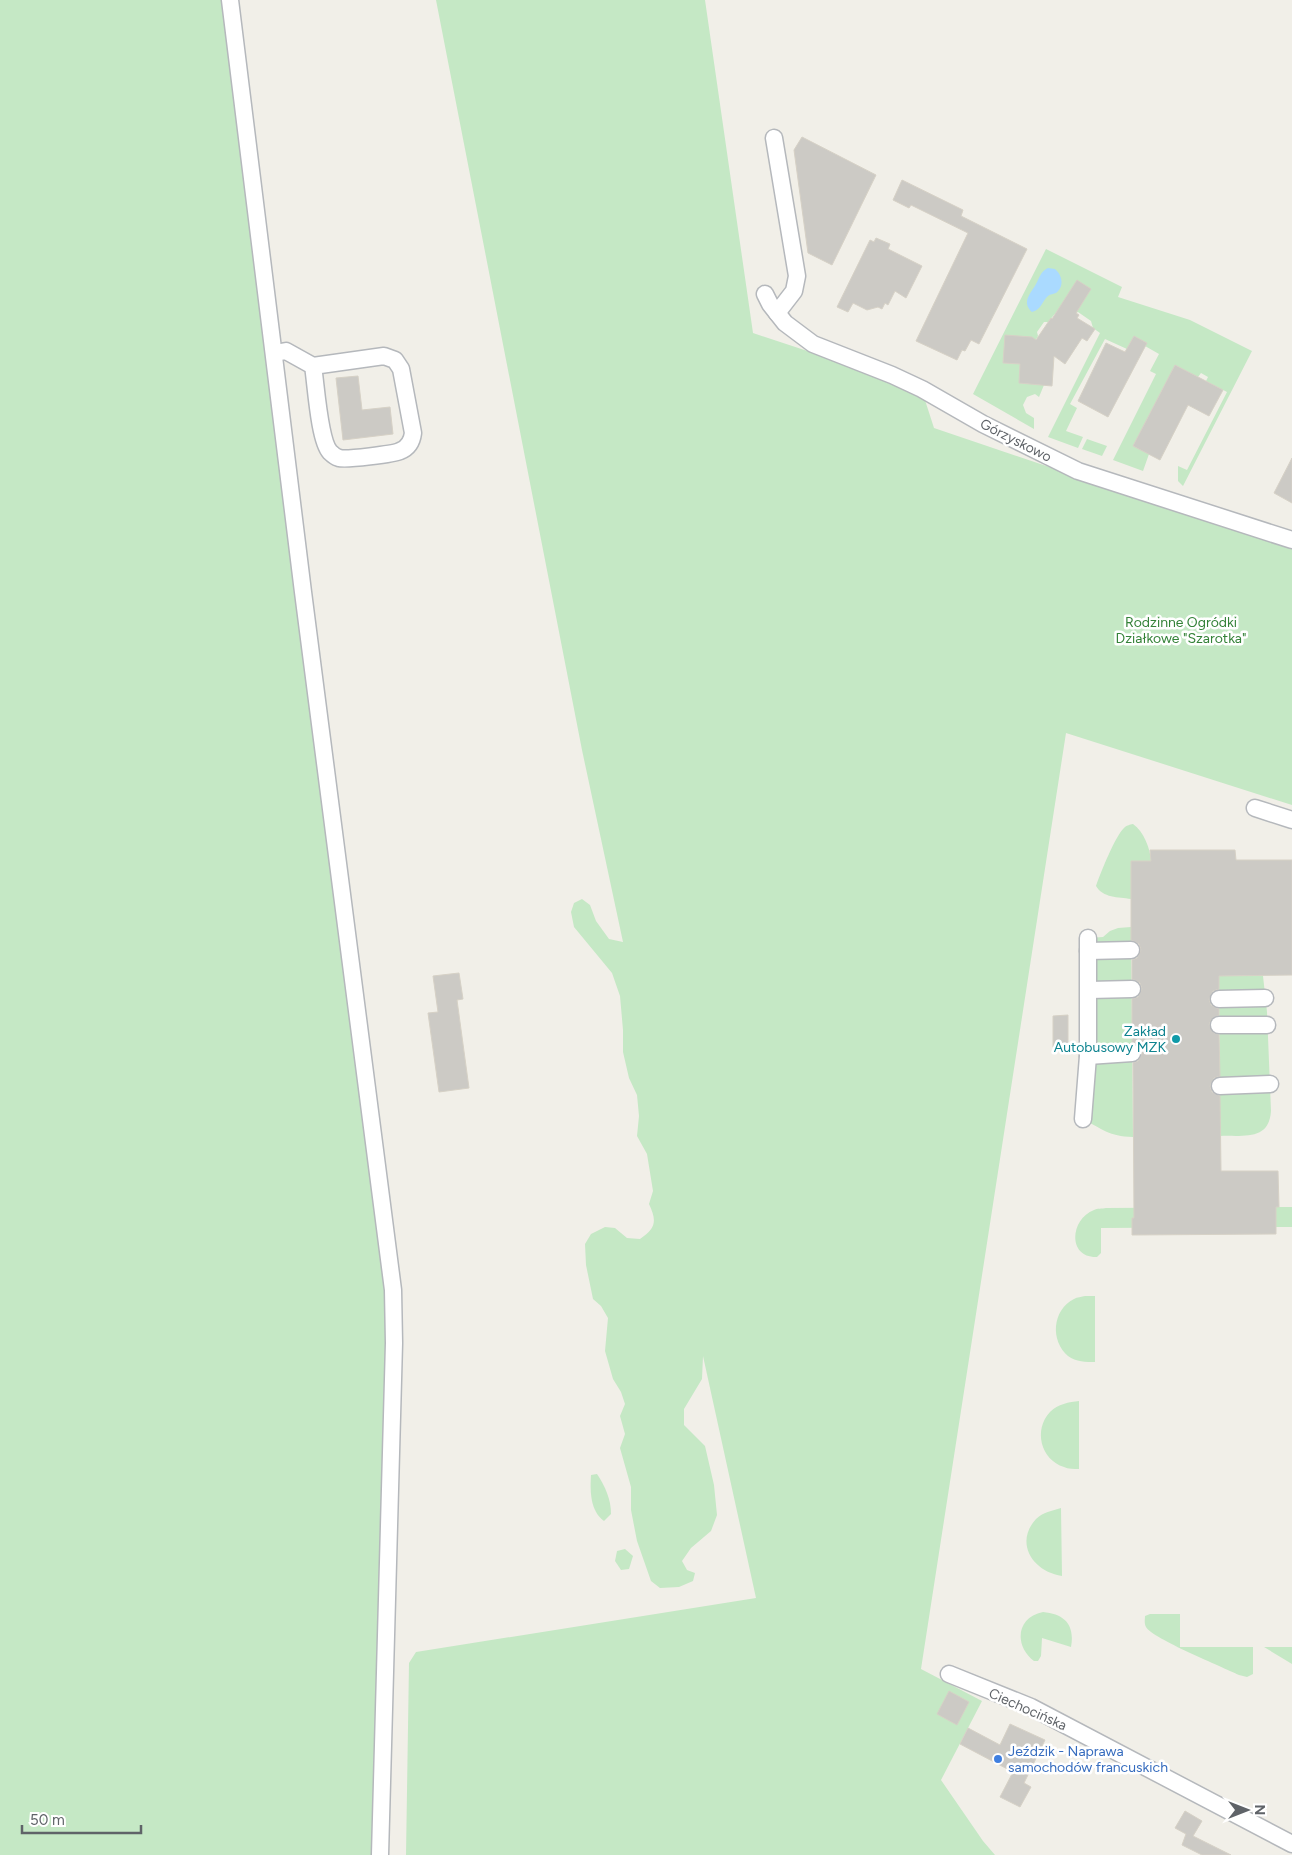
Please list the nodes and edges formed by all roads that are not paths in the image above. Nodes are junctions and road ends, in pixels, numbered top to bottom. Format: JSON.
{"nodes":[{"id":1,"x":230,"y":0,"type":"edge"},
{"id":2,"x":774,"y":138,"type":"dead end"},
{"id":3,"x":765,"y":294,"type":"dead end"},
{"id":4,"x":777,"y":314,"type":"junction"},
{"id":5,"x":275,"y":352,"type":"junction"},
{"id":6,"x":313,"y":366,"type":"junction"},
{"id":7,"x":1292,"y":540,"type":"edge"},
{"id":8,"x":1255,"y":808,"type":"dead end"},
{"id":9,"x":1292,"y":820,"type":"edge"},
{"id":10,"x":1131,"y":950,"type":"dead end"},
{"id":11,"x":1132,"y":989,"type":"dead end"},
{"id":12,"x":1089,"y":990,"type":"junction"},
{"id":13,"x":1265,"y":998,"type":"dead end"},
{"id":14,"x":1219,"y":1000,"type":"dead end"},
{"id":15,"x":1219,"y":1025,"type":"dead end"},
{"id":16,"x":1267,"y":1025,"type":"dead end"},
{"id":17,"x":1132,"y":1053,"type":"dead end"},
{"id":18,"x":1088,"y":1056,"type":"junction"},
{"id":19,"x":1270,"y":1084,"type":"dead end"},
{"id":20,"x":1220,"y":1086,"type":"dead end"},
{"id":21,"x":1083,"y":1119,"type":"dead end"},
{"id":22,"x":950,"y":1674,"type":"dead end"},
{"id":23,"x":1292,"y":1844,"type":"edge"},
{"id":24,"x":380,"y":1855,"type":"edge"}],
"edges":[{"from":1,"to":5,"type":"street"},
{"from":2,"to":4,"type":"street"},
{"from":3,"to":4,"type":"street","name":"Górzyskowo"},
{"from":4,"to":7,"type":"street","name":"Górzyskowo"},
{"from":5,"to":6,"type":"street"},
{"from":5,"to":24,"type":"street"},
{"from":6,"to":6,"type":"street"},
{"from":8,"to":9,"type":"street"},
{"from":10,"to":12,"type":"street"},
{"from":11,"to":12,"type":"street"},
{"from":12,"to":18,"type":"street"},
{"from":13,"to":14,"type":"street"},
{"from":15,"to":16,"type":"street"},
{"from":17,"to":18,"type":"street"},
{"from":18,"to":21,"type":"street"},
{"from":19,"to":20,"type":"street"},
{"from":22,"to":23,"type":"street","name":"Ciechocińska"}]}
